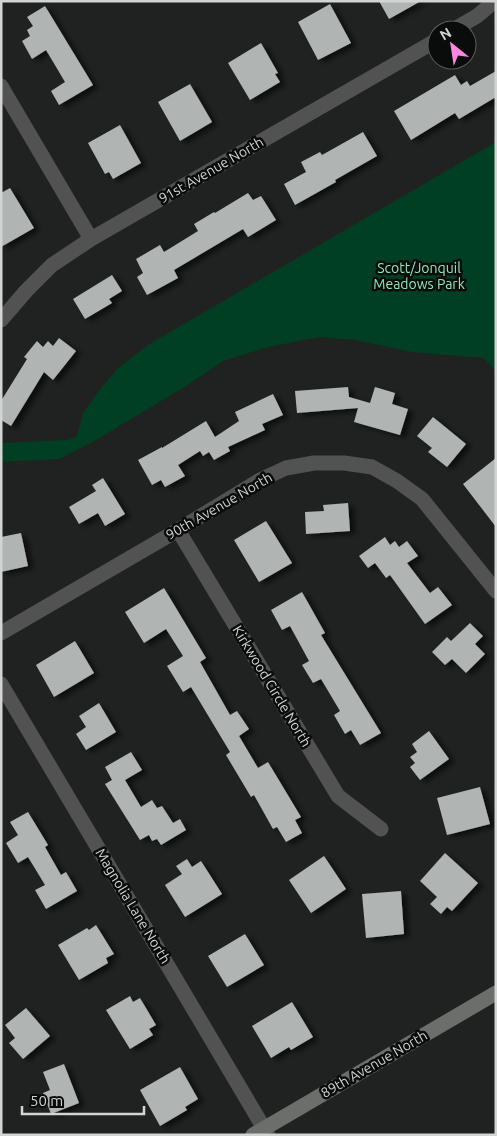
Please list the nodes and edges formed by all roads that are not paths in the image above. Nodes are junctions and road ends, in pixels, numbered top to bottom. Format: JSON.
{"nodes":[{"id":1,"x":495,"y":1,"type":"edge"},
{"id":2,"x":470,"y":20,"type":"edge"},
{"id":3,"x":427,"y":46,"type":"edge"},
{"id":4,"x":1,"y":86,"type":"edge"},
{"id":5,"x":92,"y":239,"type":"junction"},
{"id":6,"x":1,"y":320,"type":"edge"},
{"id":7,"x":178,"y":530,"type":"junction"},
{"id":8,"x":496,"y":591,"type":"edge"},
{"id":9,"x":1,"y":633,"type":"edge"},
{"id":10,"x":1,"y":684,"type":"edge"},
{"id":11,"x":380,"y":829,"type":"dead end"},
{"id":12,"x":496,"y":994,"type":"edge"},
{"id":13,"x":262,"y":1133,"type":"edge"}],
"edges":[{"from":1,"to":2,"type":"street"},
{"from":3,"to":5,"type":"street","name":"91st Avenue North"},
{"from":4,"to":5,"type":"street"},
{"from":5,"to":6,"type":"street","name":"91st Avenue North"},
{"from":7,"to":8,"type":"street","name":"90th Avenue North"},
{"from":7,"to":9,"type":"street","name":"90th Avenue North"},
{"from":7,"to":11,"type":"street","name":"Kirkwood Circle North"},
{"from":10,"to":13,"type":"street","name":"Magnolia Lane North"},
{"from":12,"to":13,"type":"street","name":"89th Avenue North"}]}
